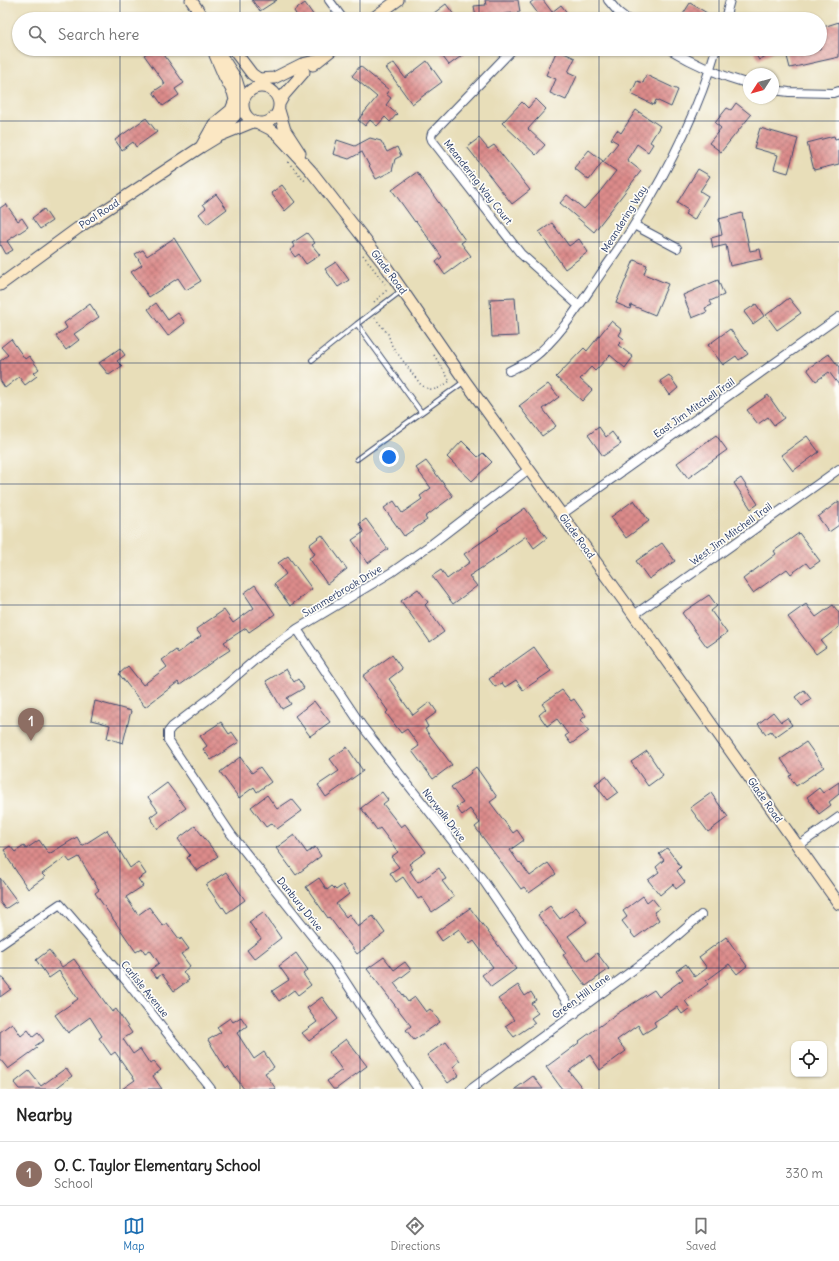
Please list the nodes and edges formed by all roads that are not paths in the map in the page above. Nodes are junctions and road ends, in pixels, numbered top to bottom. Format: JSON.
{"nodes":[{"id":1,"x":191,"y":0,"type":"edge"},
{"id":2,"x":329,"y":0,"type":"edge"},
{"id":3,"x":398,"y":0,"type":"edge"},
{"id":4,"x":608,"y":0,"type":"edge"},
{"id":5,"x":730,"y":0,"type":"edge"},
{"id":6,"x":199,"y":12,"type":"edge"},
{"id":7,"x":338,"y":12,"type":"edge"},
{"id":8,"x":382,"y":12,"type":"edge"},
{"id":9,"x":618,"y":12,"type":"edge"},
{"id":10,"x":727,"y":12,"type":"edge"},
{"id":11,"x":216,"y":56,"type":"edge"},
{"id":12,"x":222,"y":56,"type":"edge"},
{"id":13,"x":230,"y":56,"type":"edge"},
{"id":14,"x":238,"y":56,"type":"edge"},
{"id":15,"x":324,"y":56,"type":"edge"},
{"id":16,"x":506,"y":56,"type":"edge"},
{"id":17,"x":681,"y":56,"type":"edge"},
{"id":18,"x":714,"y":56,"type":"edge"},
{"id":19,"x":319,"y":60,"type":"junction"},
{"id":20,"x":710,"y":70,"type":"junction"},
{"id":21,"x":304,"y":72,"type":"junction"},
{"id":22,"x":743,"y":82,"type":"edge"},
{"id":23,"x":262,"y":87,"type":"junction"},
{"id":24,"x":779,"y":91,"type":"edge"},
{"id":25,"x":839,"y":91,"type":"edge"},
{"id":26,"x":243,"y":104,"type":"junction"},
{"id":27,"x":279,"y":107,"type":"junction"},
{"id":28,"x":256,"y":123,"type":"junction"},
{"id":29,"x":200,"y":147,"type":"junction"},
{"id":30,"x":310,"y":171,"type":"junction"},
{"id":31,"x":634,"y":225,"type":"junction"},
{"id":32,"x":677,"y":248,"type":"dead end"},
{"id":33,"x":0,"y":285,"type":"edge"},
{"id":34,"x":403,"y":290,"type":"junction"},
{"id":35,"x":579,"y":306,"type":"junction"},
{"id":36,"x":839,"y":317,"type":"edge"},
{"id":37,"x":357,"y":324,"type":"junction"},
{"id":38,"x":312,"y":360,"type":"dead end"},
{"id":39,"x":509,"y":371,"type":"dead end"},
{"id":40,"x":461,"y":384,"type":"junction"},
{"id":41,"x":421,"y":412,"type":"junction"},
{"id":42,"x":357,"y":459,"type":"dead end"},
{"id":43,"x":529,"y":469,"type":"junction"},
{"id":44,"x":839,"y":469,"type":"edge"},
{"id":45,"x":561,"y":515,"type":"junction"},
{"id":46,"x":634,"y":615,"type":"junction"},
{"id":47,"x":297,"y":629,"type":"junction"},
{"id":48,"x":168,"y":732,"type":"joint"},
{"id":49,"x":839,"y":817,"type":"edge"},
{"id":50,"x":798,"y":846,"type":"junction"},
{"id":51,"x":839,"y":904,"type":"edge"},
{"id":52,"x":701,"y":915,"type":"dead end"},
{"id":53,"x":0,"y":946,"type":"edge"},
{"id":54,"x":574,"y":1014,"type":"junction"},
{"id":55,"x":211,"y":1089,"type":"edge"},
{"id":56,"x":418,"y":1089,"type":"edge"},
{"id":57,"x":471,"y":1089,"type":"edge"}],
"edges":[{"from":1,"to":6,"type":"main road"},
{"from":2,"to":7,"type":"street"},
{"from":3,"to":8,"type":"main road"},
{"from":4,"to":9,"type":"street"},
{"from":5,"to":10,"type":"street"},
{"from":11,"to":29,"type":"main road"},
{"from":12,"to":26,"type":"main road"},
{"from":13,"to":23,"type":"main road"},
{"from":14,"to":19,"type":"main road"},
{"from":15,"to":19,"type":"main road"},
{"from":16,"to":35,"type":"street","name":"Meandering Way Court"},
{"from":17,"to":20,"type":"street"},
{"from":18,"to":20,"type":"street","name":"Meandering Way"},
{"from":19,"to":21,"type":"main road"},
{"from":20,"to":22,"type":"street"},
{"from":20,"to":31,"type":"street","name":"Meandering Way"},
{"from":21,"to":23,"type":"main road"},
{"from":21,"to":27,"type":"main road"},
{"from":23,"to":26,"type":"main road"},
{"from":23,"to":27,"type":"main road"},
{"from":24,"to":25,"type":"street"},
{"from":26,"to":28,"type":"main road"},
{"from":26,"to":29,"type":"main road","name":"Pool Road"},
{"from":27,"to":28,"type":"main road"},
{"from":27,"to":30,"type":"main road","name":"Glade Road"},
{"from":28,"to":29,"type":"main road","name":"Pool Road"},
{"from":28,"to":30,"type":"main road","name":"Glade Road"},
{"from":29,"to":33,"type":"main road","name":"Pool Road"},
{"from":30,"to":34,"type":"main road","name":"Glade Road"},
{"from":31,"to":32,"type":"street"},
{"from":31,"to":35,"type":"street","name":"Meandering Way"},
{"from":34,"to":37,"type":"lane"},
{"from":34,"to":40,"type":"main road","name":"Glade Road"},
{"from":35,"to":39,"type":"street","name":"Meandering Way"},
{"from":36,"to":45,"type":"street","name":"East Jim Mitchell Trail"},
{"from":37,"to":38,"type":"lane"},
{"from":37,"to":41,"type":"lane"},
{"from":40,"to":41,"type":"lane"},
{"from":40,"to":43,"type":"main road","name":"Glade Road"},
{"from":41,"to":42,"type":"lane"},
{"from":43,"to":45,"type":"main road","name":"Glade Road"},
{"from":43,"to":47,"type":"street","name":"Summerbrook Drive"},
{"from":44,"to":46,"type":"street","name":"West Jim Mitchell Trail"},
{"from":45,"to":46,"type":"main road","name":"Glade Road"},
{"from":46,"to":50,"type":"main road","name":"Glade Road"},
{"from":47,"to":48,"type":"street","name":"Summerbrook Drive"},
{"from":47,"to":54,"type":"street","name":"Norwalk Drive"},
{"from":48,"to":56,"type":"street","name":"Danbury Drive"},
{"from":49,"to":50,"type":"street"},
{"from":50,"to":51,"type":"main road","name":"Glade Road"},
{"from":52,"to":54,"type":"street","name":"Green Hill Lane"},
{"from":53,"to":55,"type":"street","name":"Carlisle Avenue"},
{"from":54,"to":57,"type":"street","name":"Green Hill Lane"}]}
